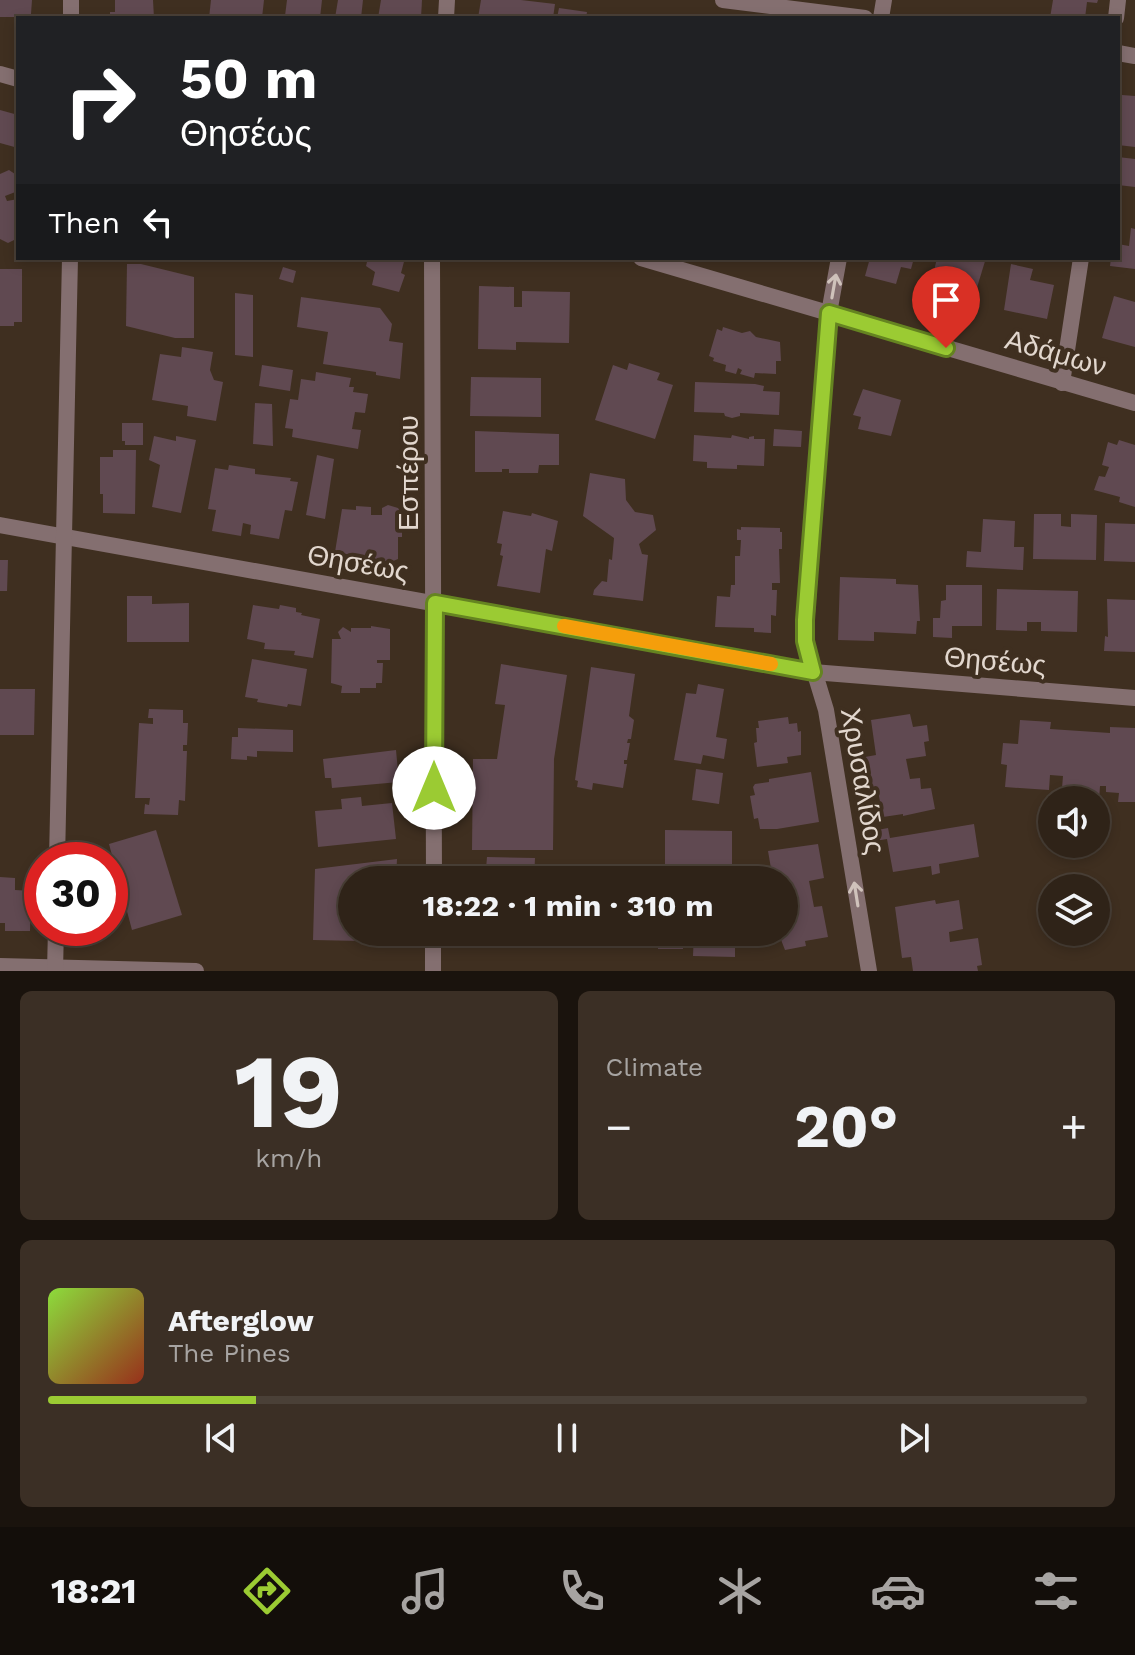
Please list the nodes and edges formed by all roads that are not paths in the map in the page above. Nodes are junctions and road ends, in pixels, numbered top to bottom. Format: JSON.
{"nodes":[{"id":1,"x":723,"y":0,"type":"edge"},
{"id":2,"x":849,"y":16,"type":"edge"},
{"id":3,"x":70,"y":260,"type":"edge"},
{"id":4,"x":432,"y":260,"type":"edge"},
{"id":5,"x":648,"y":260,"type":"edge"},
{"id":6,"x":839,"y":260,"type":"edge"},
{"id":7,"x":1081,"y":260,"type":"edge"},
{"id":8,"x":829,"y":313,"type":"junction"},
{"id":9,"x":1062,"y":383,"type":"junction"},
{"id":10,"x":1135,"y":403,"type":"edge"},
{"id":11,"x":0,"y":525,"type":"edge"},
{"id":12,"x":66,"y":538,"type":"junction"},
{"id":13,"x":435,"y":603,"type":"junction"},
{"id":14,"x":813,"y":672,"type":"junction"},
{"id":15,"x":1135,"y":698,"type":"edge"},
{"id":16,"x":58,"y":842,"type":"edge"},
{"id":17,"x":434,"y":866,"type":"edge"},
{"id":18,"x":56,"y":946,"type":"edge"},
{"id":19,"x":433,"y":946,"type":"edge"},
{"id":20,"x":0,"y":966,"type":"edge"},
{"id":21,"x":55,"y":969,"type":"edge"},
{"id":22,"x":196,"y":971,"type":"edge"},
{"id":23,"x":433,"y":971,"type":"edge"},
{"id":24,"x":869,"y":971,"type":"edge"}],
"edges":[{"from":1,"to":2,"type":"street"},
{"from":3,"to":12,"type":"street"},
{"from":4,"to":13,"type":"street","name":"Εσπέρου"},
{"from":5,"to":8,"type":"street","name":"Αδάμων"},
{"from":8,"to":6,"type":"street","name":"Χρυσαλίδος","one_way":true},
{"from":7,"to":9,"type":"street"},
{"from":8,"to":9,"type":"street","name":"Αδάμων"},
{"from":8,"to":14,"type":"street","name":"Χρυσαλίδος"},
{"from":9,"to":10,"type":"street","name":"Αδάμων"},
{"from":11,"to":12,"type":"street","name":"Θησέως"},
{"from":12,"to":13,"type":"street","name":"Θησέως"},
{"from":12,"to":16,"type":"street"},
{"from":13,"to":14,"type":"street","name":"Θησέως"},
{"from":13,"to":17,"type":"street","name":"Εσπέρου"},
{"from":14,"to":15,"type":"street","name":"Θησέως"},
{"from":24,"to":14,"type":"street","name":"Χρυσαλίδος","one_way":true},
{"from":18,"to":21,"type":"street"},
{"from":19,"to":23,"type":"street"},
{"from":20,"to":21,"type":"street"},
{"from":21,"to":22,"type":"street"}]}
